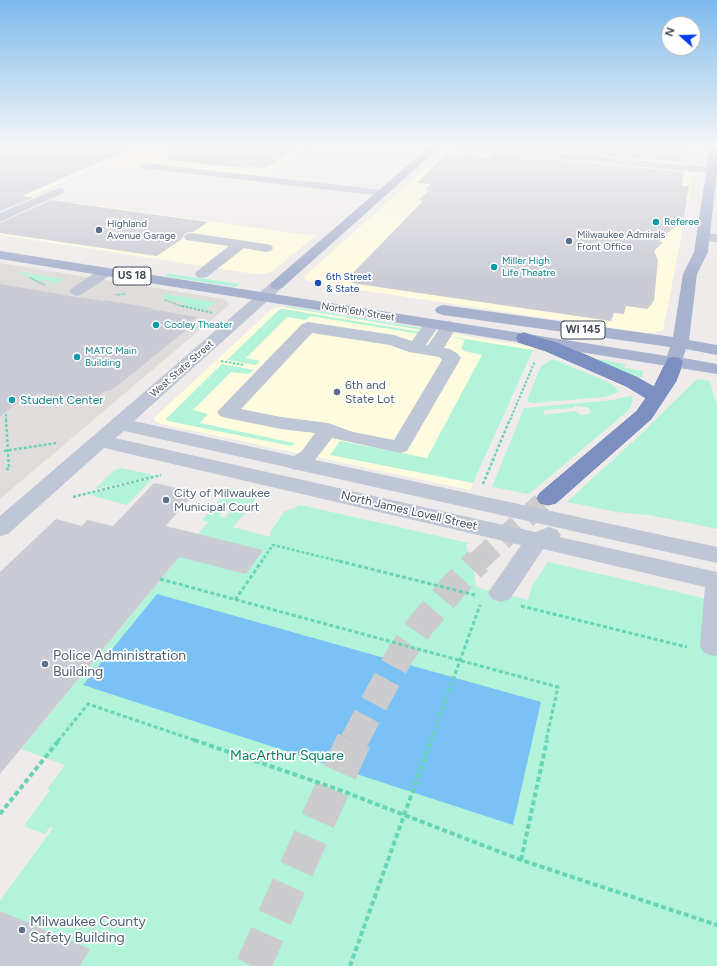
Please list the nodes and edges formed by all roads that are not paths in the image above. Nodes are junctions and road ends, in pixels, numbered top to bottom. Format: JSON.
{"nodes":[{"id":1,"x":58,"y":191,"type":"dead end"},
{"id":2,"x":365,"y":191,"type":"edge"},
{"id":3,"x":713,"y":191,"type":"edge"},
{"id":4,"x":382,"y":193,"type":"joint"},
{"id":5,"x":0,"y":218,"type":"edge"},
{"id":6,"x":191,"y":237,"type":"dead end"},
{"id":7,"x":710,"y":238,"type":"edge"},
{"id":8,"x":0,"y":243,"type":"edge"},
{"id":9,"x":241,"y":244,"type":"junction"},
{"id":10,"x":266,"y":248,"type":"dead end"},
{"id":11,"x":0,"y":255,"type":"edge"},
{"id":12,"x":106,"y":272,"type":"junction"},
{"id":13,"x":202,"y":274,"type":"junction"},
{"id":14,"x":277,"y":285,"type":"junction"},
{"id":15,"x":76,"y":291,"type":"dead end"},
{"id":16,"x":265,"y":297,"type":"junction"},
{"id":17,"x":432,"y":324,"type":"junction"},
{"id":18,"x":449,"y":326,"type":"junction"},
{"id":19,"x":524,"y":338,"type":"junction"},
{"id":20,"x":415,"y":348,"type":"junction"},
{"id":21,"x":717,"y":350,"type":"edge"},
{"id":22,"x":433,"y":351,"type":"junction"},
{"id":23,"x":677,"y":352,"type":"junction"},
{"id":24,"x":717,"y":353,"type":"edge"},
{"id":25,"x":717,"y":369,"type":"edge"},
{"id":26,"x":657,"y":397,"type":"junction"},
{"id":27,"x":120,"y":424,"type":"junction"},
{"id":28,"x":320,"y":427,"type":"junction"},
{"id":29,"x":100,"y":441,"type":"junction"},
{"id":30,"x":295,"y":464,"type":"junction"},
{"id":31,"x":548,"y":498,"type":"tunnel mouth"},
{"id":32,"x":571,"y":524,"type":"junction"},
{"id":33,"x":0,"y":529,"type":"edge"},
{"id":34,"x":538,"y":540,"type":"junction"},
{"id":35,"x":694,"y":550,"type":"junction"},
{"id":36,"x":717,"y":555,"type":"edge"},
{"id":37,"x":717,"y":580,"type":"edge"},
{"id":38,"x":717,"y":588,"type":"edge"},
{"id":39,"x":498,"y":600,"type":"road end"},
{"id":40,"x":704,"y":648,"type":"road end"}],
"edges":[{"from":1,"to":5,"type":"street"},
{"from":2,"to":4,"type":"street"},
{"from":3,"to":7,"type":"main road"},
{"from":4,"to":14,"type":"main road","name":"West State Street"},
{"from":6,"to":9,"type":"street"},
{"from":7,"to":23,"type":"main road"},
{"from":8,"to":13,"type":"main road","name":"North 6th Street","number":"US 18"},
{"from":9,"to":10,"type":"street"},
{"from":9,"to":13,"type":"street"},
{"from":11,"to":12,"type":"main road","name":"North 6th Street","number":"US 18"},
{"from":12,"to":15,"type":"street"},
{"from":12,"to":16,"type":"main road","name":"North 6th Street","number":"US 18"},
{"from":13,"to":14,"type":"main road","name":"North 6th Street","number":"US 18"},
{"from":14,"to":16,"type":"street","name":"West State Street"},
{"from":14,"to":23,"type":"main road","name":"North 6th Street","number":"WI 145"},
{"from":16,"to":17,"type":"main road","name":"North 6th Street","number":"US 18"},
{"from":16,"to":27,"type":"street","name":"West State Street"},
{"from":17,"to":18,"type":"main road","name":"North 6th Street","number":"US 18"},
{"from":17,"to":20,"type":"street"},
{"from":18,"to":19,"type":"main road","name":"North 6th Street","number":"US 18"},
{"from":18,"to":22,"type":"street"},
{"from":19,"to":23,"type":"main road","name":"North 6th Street","number":"US 18"},
{"from":19,"to":26,"type":"highway"},
{"from":20,"to":22,"type":"street"},
{"from":20,"to":28,"type":"street"},
{"from":21,"to":23,"type":"main road","name":"North 6th Street","number":"WI 145"},
{"from":22,"to":28,"type":"street"},
{"from":23,"to":24,"type":"main road"},
{"from":23,"to":25,"type":"main road","name":"North 6th Street","number":"US 18"},
{"from":23,"to":26,"type":"highway"},
{"from":26,"to":31,"type":"highway"},
{"from":27,"to":29,"type":"street","name":"West State Street"},
{"from":27,"to":30,"type":"street","name":"North James Lovell Street"},
{"from":28,"to":30,"type":"street"},
{"from":29,"to":33,"type":"street","name":"West State Street"},
{"from":29,"to":34,"type":"street","name":"North James Lovell Street"},
{"from":30,"to":32,"type":"street","name":"North James Lovell Street"},
{"from":32,"to":34,"type":"street"},
{"from":32,"to":35,"type":"street","name":"North James Lovell Street"},
{"from":34,"to":37,"type":"street","name":"North James Lovell Street"},
{"from":34,"to":39,"type":"street"},
{"from":35,"to":36,"type":"street","name":"North James Lovell Street"},
{"from":35,"to":37,"type":"street"},
{"from":38,"to":40,"type":"street"}]}
